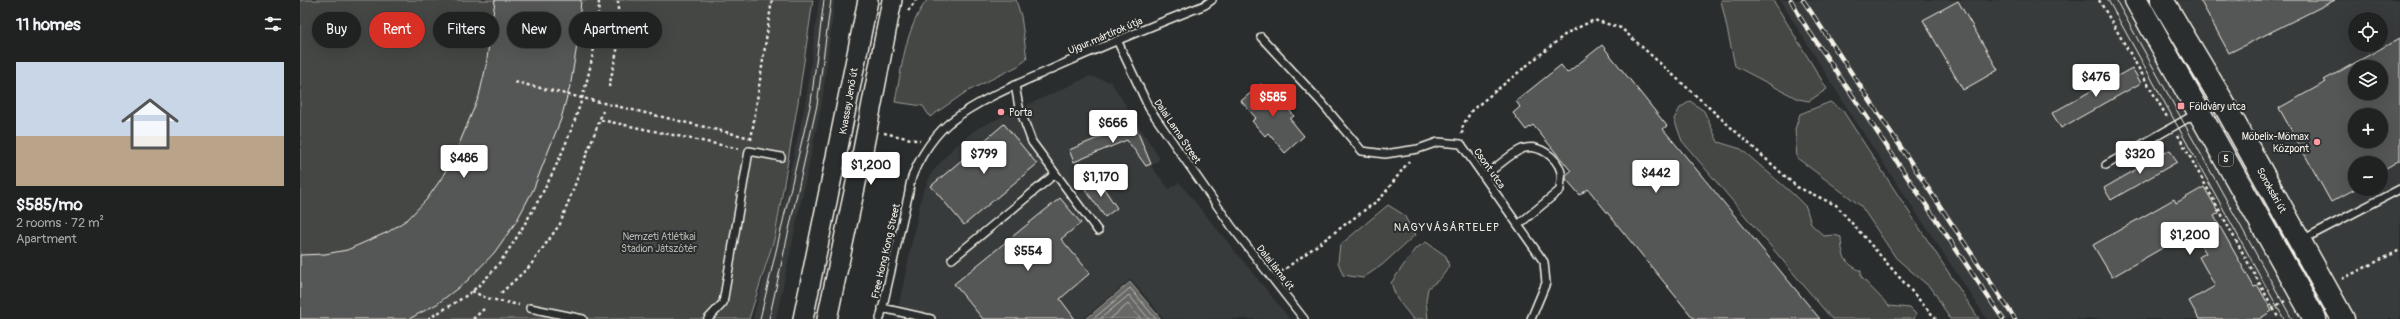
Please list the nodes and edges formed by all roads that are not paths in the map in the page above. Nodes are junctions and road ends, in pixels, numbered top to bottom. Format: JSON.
{"nodes":[{"id":1,"x":868,"y":0,"type":"edge"},
{"id":2,"x":892,"y":0,"type":"edge"},
{"id":3,"x":1212,"y":0,"type":"edge"},
{"id":4,"x":2136,"y":0,"type":"edge"},
{"id":5,"x":2162,"y":0,"type":"edge"},
{"id":6,"x":1261,"y":37,"type":"dead end"},
{"id":7,"x":1116,"y":40,"type":"junction"},
{"id":8,"x":1015,"y":85,"type":"junction"},
{"id":9,"x":1007,"y":90,"type":"joint"},
{"id":10,"x":2199,"y":112,"type":"junction"},
{"id":11,"x":781,"y":157,"type":"dead end"},
{"id":12,"x":2106,"y":166,"type":"dead end"},
{"id":13,"x":1055,"y":174,"type":"junction"},
{"id":14,"x":1484,"y":177,"type":"junction"},
{"id":15,"x":2400,"y":189,"type":"edge"},
{"id":16,"x":1518,"y":225,"type":"junction"},
{"id":17,"x":1098,"y":231,"type":"dead end"},
{"id":18,"x":2300,"y":241,"type":"junction"},
{"id":19,"x":952,"y":259,"type":"dead end"},
{"id":20,"x":530,"y":308,"type":"road end"},
{"id":21,"x":882,"y":308,"type":"junction"},
{"id":22,"x":583,"y":319,"type":"edge"},
{"id":23,"x":708,"y":319,"type":"edge"},
{"id":24,"x":803,"y":319,"type":"edge"},
{"id":25,"x":826,"y":319,"type":"edge"},
{"id":26,"x":880,"y":319,"type":"edge"},
{"id":27,"x":931,"y":319,"type":"edge"},
{"id":28,"x":1304,"y":319,"type":"edge"},
{"id":29,"x":1531,"y":319,"type":"edge"},
{"id":30,"x":2315,"y":319,"type":"edge"},
{"id":31,"x":2343,"y":319,"type":"edge"}],
"edges":[{"from":1,"to":24,"type":"main road","name":"Kvassay Jenő út"},
{"from":2,"to":25,"type":"main road"},
{"from":3,"to":7,"type":"lane","name":"Ujgur mártírok útja"},
{"from":4,"to":10,"type":"main road","number":"5"},
{"from":5,"to":18,"type":"main road","name":"Soroksári út"},
{"from":6,"to":14,"type":"lane","name":"Csont utca"},
{"from":7,"to":8,"type":"lane","name":"Ujgur mártírok útja"},
{"from":7,"to":28,"type":"lane","name":"Dalai láma út"},
{"from":8,"to":9,"type":"lane","name":"Ujgur mártírok útja"},
{"from":8,"to":13,"type":"lane"},
{"from":9,"to":21,"type":"lane","name":"Free Hong Kong Street"},
{"from":10,"to":12,"type":"lane"},
{"from":10,"to":30,"type":"main road","number":"5"},
{"from":11,"to":23,"type":"lane"},
{"from":13,"to":17,"type":"lane"},
{"from":13,"to":19,"type":"lane"},
{"from":14,"to":16,"type":"lane","name":"Csont utca"},
{"from":14,"to":16,"type":"lane"},
{"from":15,"to":18,"type":"lane"},
{"from":16,"to":29,"type":"lane","name":"Csont utca"},
{"from":18,"to":31,"type":"main road","name":"Soroksári út"},
{"from":20,"to":22,"type":"lane"},
{"from":21,"to":26,"type":"lane","name":"Free Hong Kong Street"},
{"from":21,"to":27,"type":"lane"}]}
